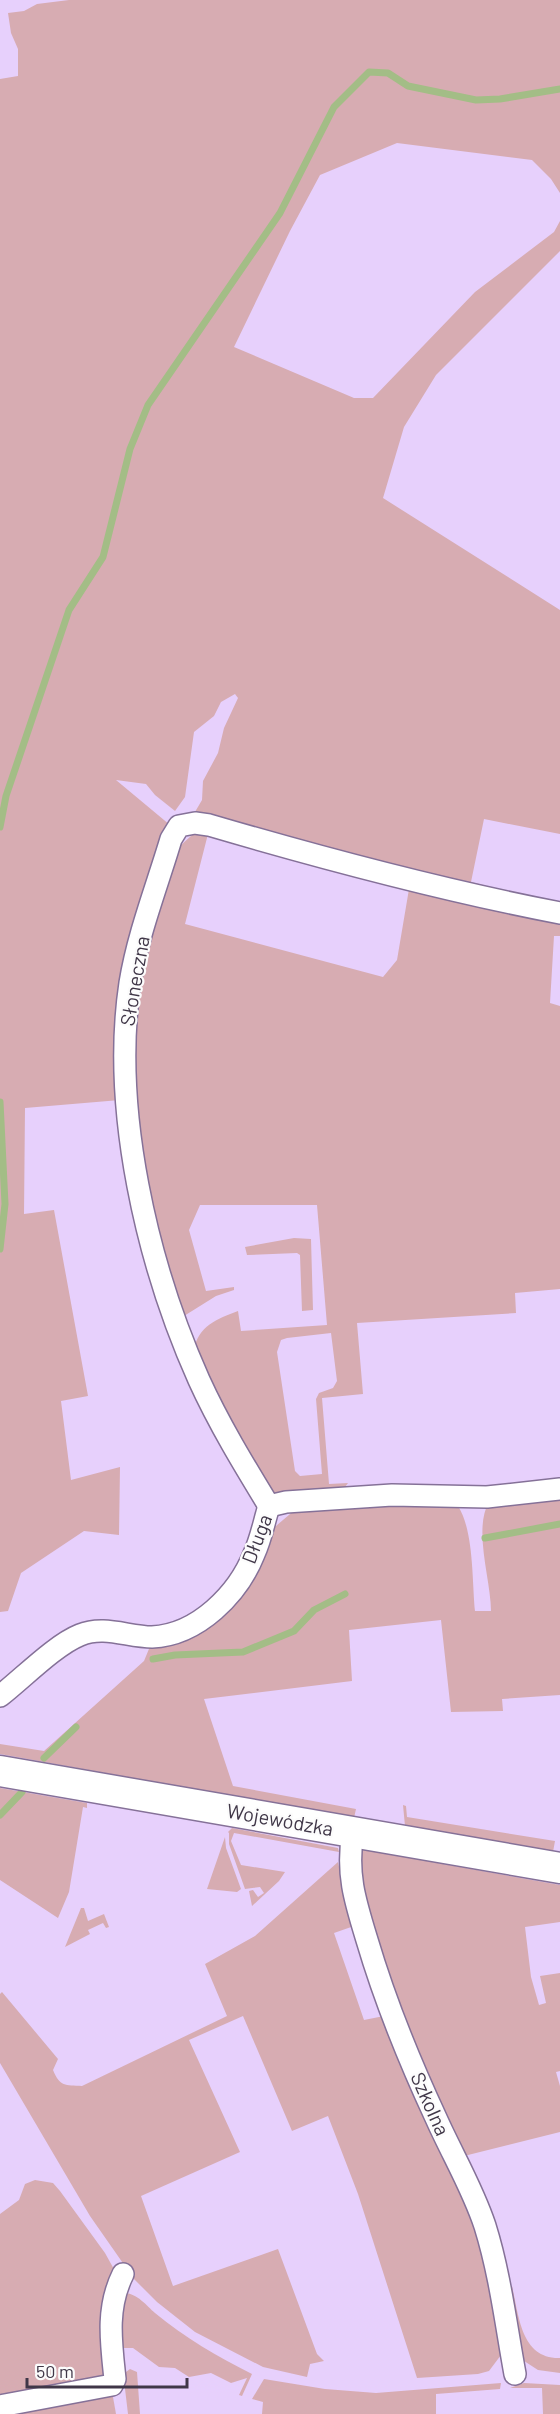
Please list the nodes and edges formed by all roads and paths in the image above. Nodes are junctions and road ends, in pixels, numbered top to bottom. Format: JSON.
{"nodes":[{"id":1,"x":560,"y":913,"type":"edge"},
{"id":2,"x":560,"y":1489,"type":"edge"},
{"id":3,"x":269,"y":1506,"type":"junction"},
{"id":4,"x":0,"y":1696,"type":"edge"},
{"id":5,"x":0,"y":1770,"type":"edge"},
{"id":6,"x":353,"y":1833,"type":"junction"},
{"id":7,"x":560,"y":1868,"type":"edge"},
{"id":8,"x":123,"y":2274,"type":"dead end"},
{"id":9,"x":515,"y":2374,"type":"dead end"},
{"id":10,"x":0,"y":2406,"type":"edge"}],
"edges":[{"from":1,"to":3,"type":"street","name":"Słoneczna"},
{"from":2,"to":3,"type":"street","name":"Długa"},
{"from":3,"to":4,"type":"street","name":"Długa"},
{"from":5,"to":6,"type":"main road","name":"Wojewódzka"},
{"from":6,"to":7,"type":"main road","name":"Wojewódzka"},
{"from":6,"to":9,"type":"street","name":"Szkolna"},
{"from":8,"to":10,"type":"street"}]}
